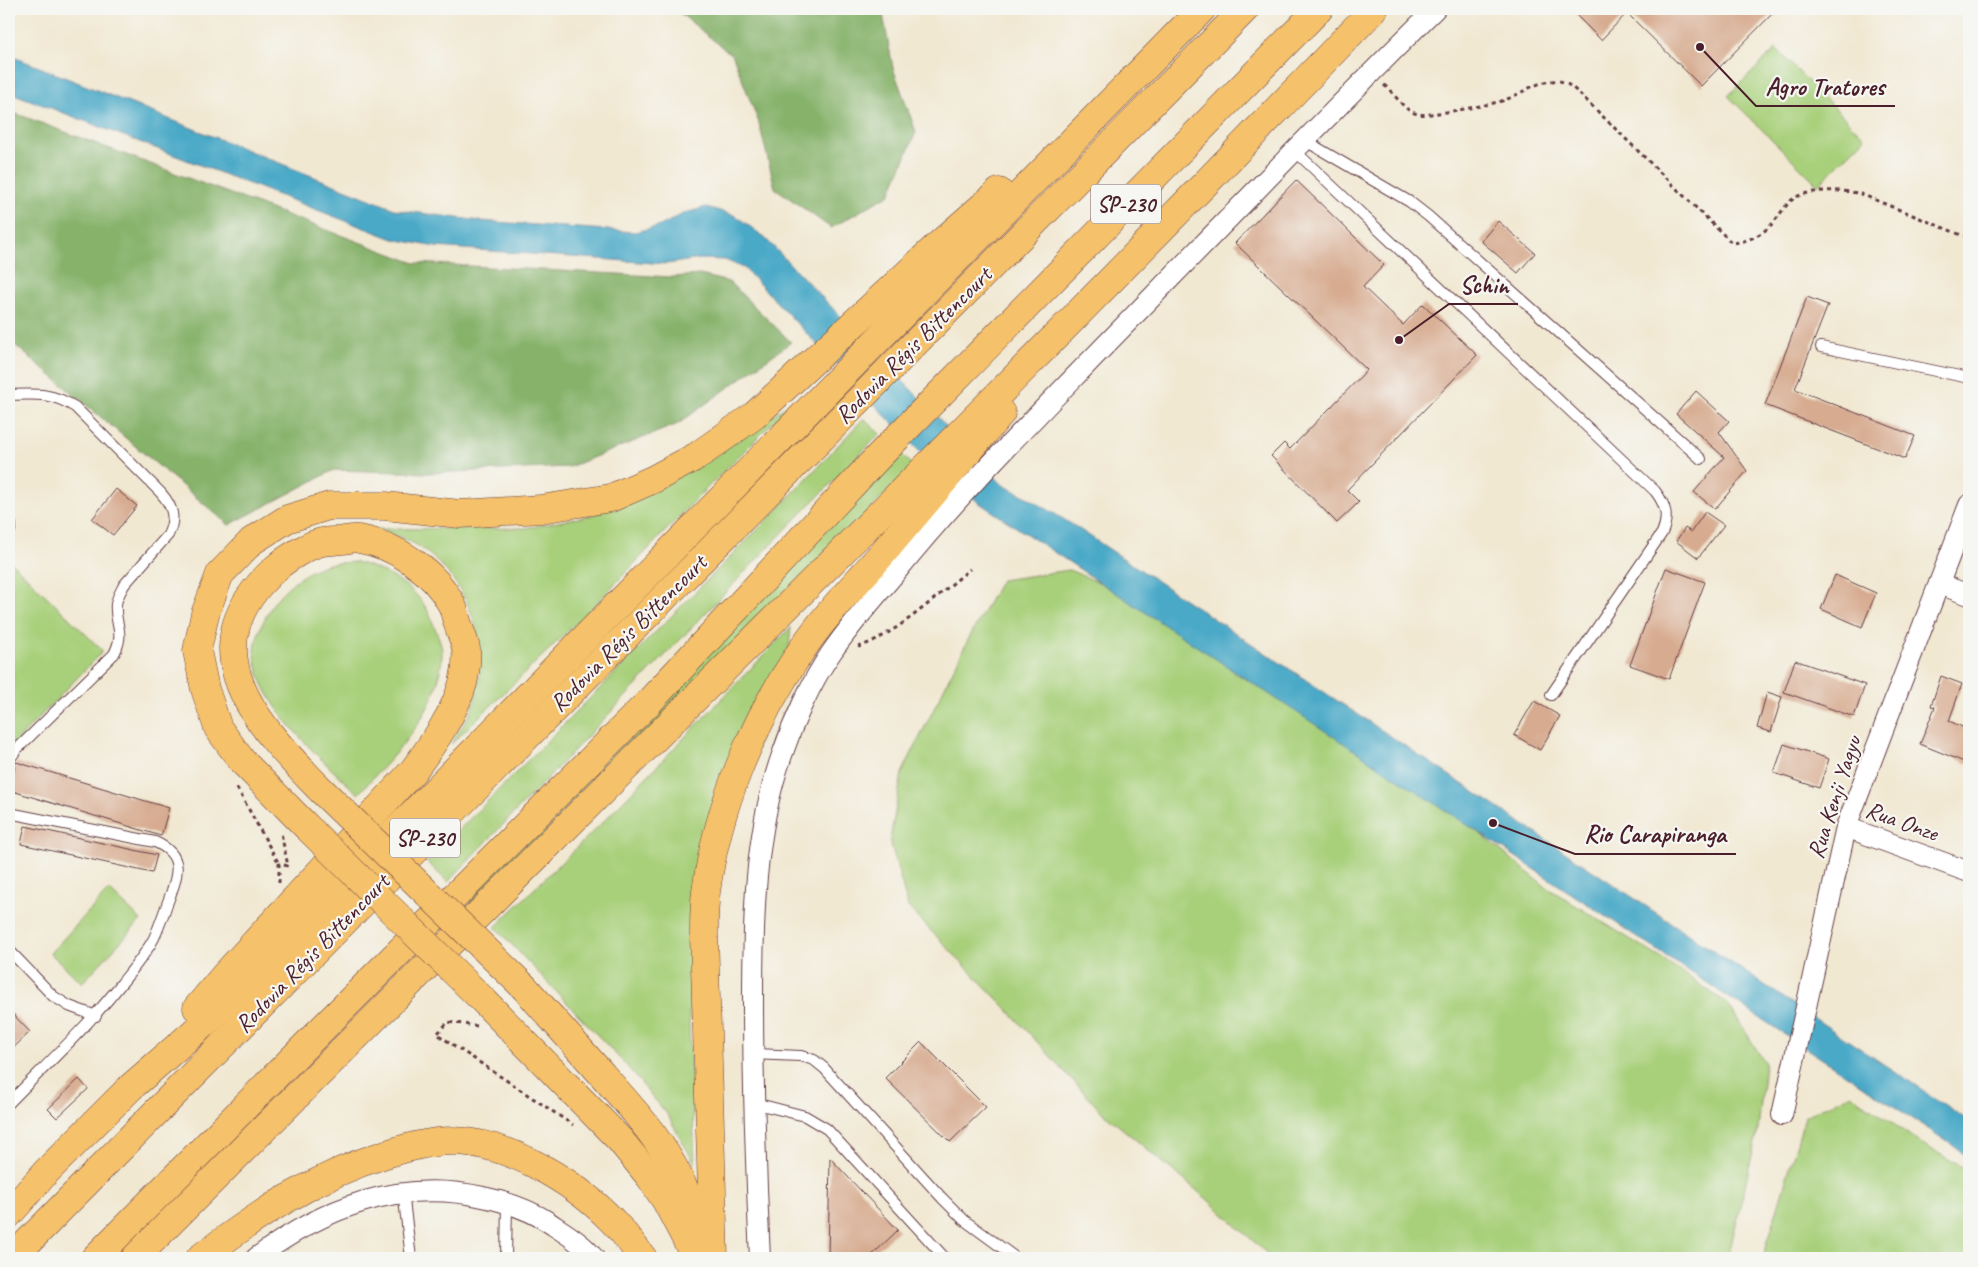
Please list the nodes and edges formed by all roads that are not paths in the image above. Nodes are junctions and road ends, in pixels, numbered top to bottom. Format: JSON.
{"nodes":[{"id":1,"x":1202,"y":9,"type":"edge"},
{"id":2,"x":1245,"y":9,"type":"edge"},
{"id":3,"x":1319,"y":9,"type":"edge"},
{"id":4,"x":1374,"y":9,"type":"edge"},
{"id":5,"x":1435,"y":9,"type":"edge"},
{"id":6,"x":1156,"y":55,"type":"junction"},
{"id":7,"x":1299,"y":145,"type":"junction"},
{"id":8,"x":1821,"y":347,"type":"dead end"},
{"id":9,"x":1969,"y":378,"type":"edge"},
{"id":10,"x":9,"y":395,"type":"edge"},
{"id":11,"x":977,"y":445,"type":"junction"},
{"id":12,"x":1701,"y":459,"type":"dead end"},
{"id":13,"x":925,"y":501,"type":"junction"},
{"id":14,"x":1969,"y":505,"type":"edge"},
{"id":15,"x":9,"y":516,"type":"edge"},
{"id":16,"x":9,"y":533,"type":"edge"},
{"id":17,"x":1939,"y":584,"type":"junction"},
{"id":18,"x":1969,"y":595,"type":"edge"},
{"id":19,"x":1551,"y":695,"type":"dead end"},
{"id":20,"x":9,"y":760,"type":"edge"},
{"id":21,"x":9,"y":813,"type":"edge"},
{"id":22,"x":1846,"y":827,"type":"junction"},
{"id":23,"x":1969,"y":872,"type":"edge"},
{"id":24,"x":9,"y":950,"type":"edge"},
{"id":25,"x":96,"y":1016,"type":"junction"},
{"id":26,"x":753,"y":1054,"type":"junction"},
{"id":27,"x":131,"y":1087,"type":"junction"},
{"id":28,"x":9,"y":1103,"type":"edge"},
{"id":29,"x":754,"y":1103,"type":"junction"},
{"id":30,"x":1782,"y":1115,"type":"dead end"},
{"id":31,"x":403,"y":1192,"type":"junction"},
{"id":32,"x":507,"y":1202,"type":"junction"},
{"id":33,"x":9,"y":1214,"type":"edge"},
{"id":34,"x":12,"y":1258,"type":"edge"},
{"id":35,"x":95,"y":1258,"type":"edge"},
{"id":36,"x":135,"y":1258,"type":"edge"},
{"id":37,"x":200,"y":1258,"type":"edge"},
{"id":38,"x":256,"y":1258,"type":"edge"},
{"id":39,"x":411,"y":1258,"type":"edge"},
{"id":40,"x":506,"y":1258,"type":"edge"},
{"id":41,"x":594,"y":1258,"type":"edge"},
{"id":42,"x":643,"y":1258,"type":"edge"},
{"id":43,"x":696,"y":1258,"type":"edge"},
{"id":44,"x":701,"y":1258,"type":"edge"},
{"id":45,"x":714,"y":1258,"type":"edge"},
{"id":46,"x":760,"y":1258,"type":"edge"},
{"id":47,"x":945,"y":1258,"type":"edge"},
{"id":48,"x":1016,"y":1258,"type":"edge"}],
"edges":[{"from":1,"to":6,"type":"main road"},
{"from":2,"to":34,"type":"main road","name":"Rodovia Régis Bittencourt","number":"SP-230"},
{"from":3,"to":35,"type":"main road","number":"SP-230"},
{"from":4,"to":11,"type":"main road"},
{"from":5,"to":7,"type":"street"},
{"from":6,"to":27,"type":"main road"},
{"from":6,"to":43,"type":"main road","bridge":true},
{"from":7,"to":11,"type":"street"},
{"from":7,"to":12,"type":"lane"},
{"from":7,"to":19,"type":"lane"},
{"from":8,"to":9,"type":"lane"},
{"from":10,"to":20,"type":"lane"},
{"from":11,"to":13,"type":"main road"},
{"from":13,"to":26,"type":"street"},
{"from":13,"to":36,"type":"main road"},
{"from":13,"to":45,"type":"main road"},
{"from":14,"to":17,"type":"street","name":"Rua Kenji Yagyu"},
{"from":15,"to":16,"type":"lane"},
{"from":17,"to":18,"type":"street"},
{"from":17,"to":22,"type":"street","name":"Rua Kenji Yagyu"},
{"from":21,"to":25,"type":"lane"},
{"from":22,"to":23,"type":"street","name":"Rua Onze"},
{"from":22,"to":30,"type":"street","name":"Rua Kenji Yagyu"},
{"from":24,"to":25,"type":"lane"},
{"from":25,"to":28,"type":"lane"},
{"from":26,"to":29,"type":"street"},
{"from":26,"to":48,"type":"lane"},
{"from":27,"to":33,"type":"main road"},
{"from":27,"to":44,"type":"main road","bridge":true},
{"from":29,"to":46,"type":"street"},
{"from":29,"to":47,"type":"lane"},
{"from":31,"to":32,"type":"street"},
{"from":31,"to":38,"type":"street"},
{"from":31,"to":39,"type":"lane"},
{"from":32,"to":40,"type":"lane"},
{"from":32,"to":41,"type":"street"},
{"from":37,"to":42,"type":"main road"}]}
